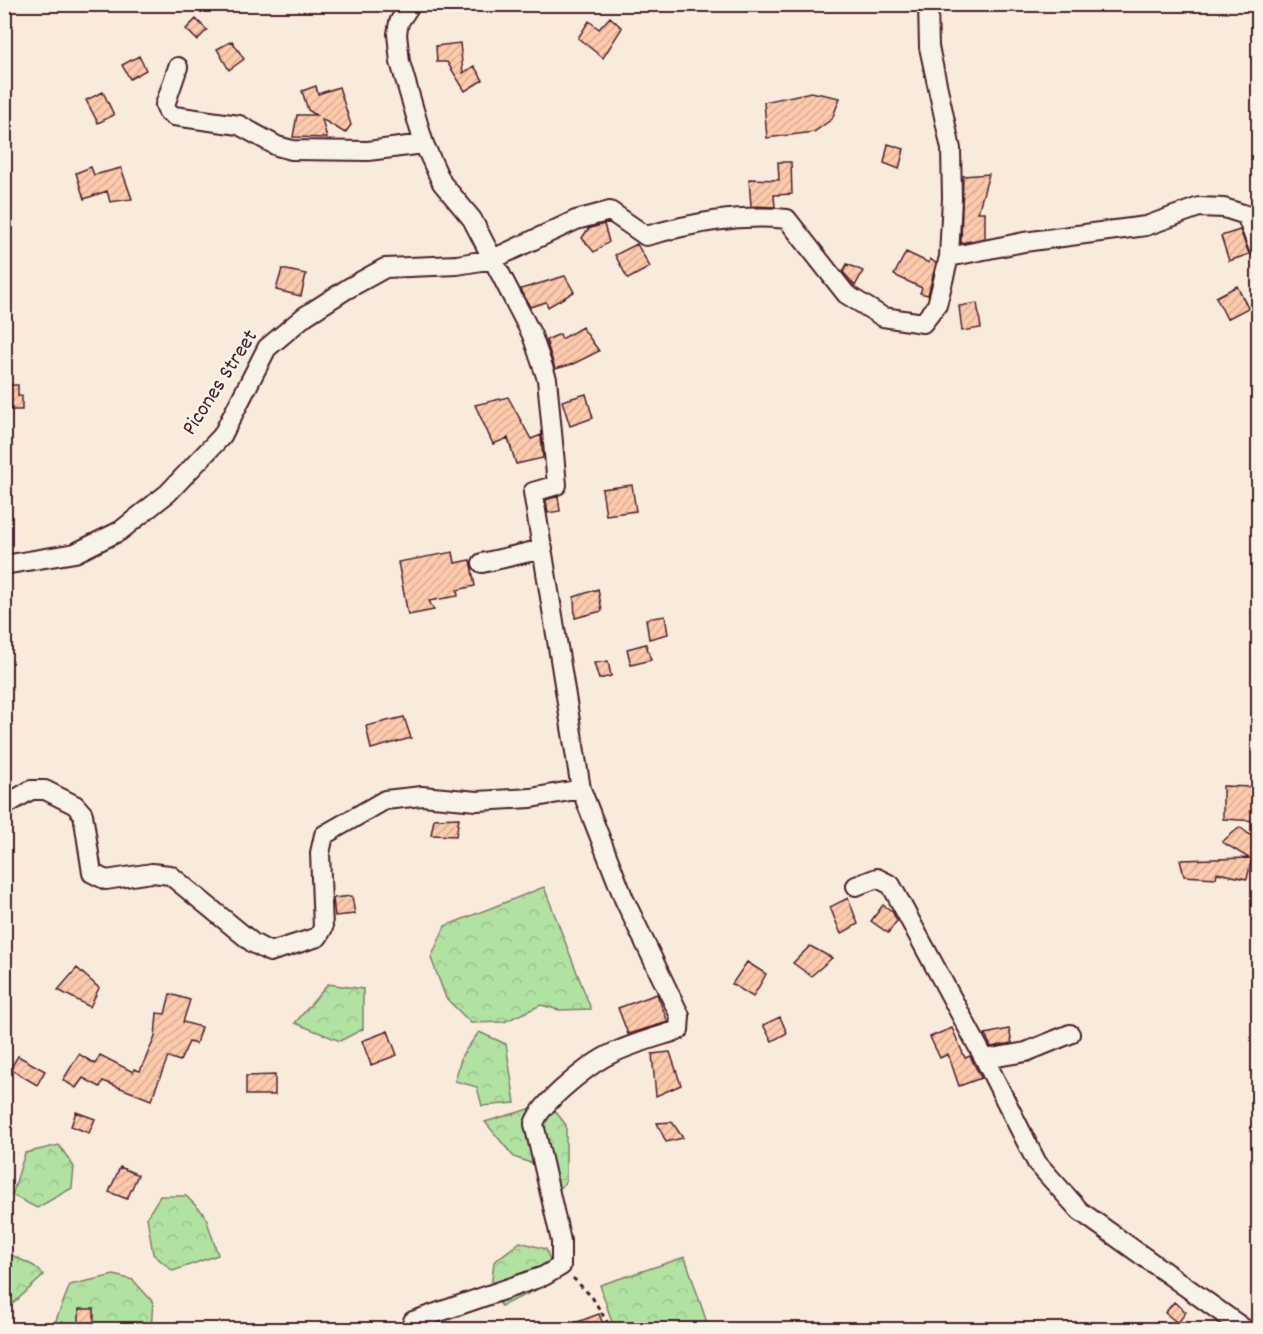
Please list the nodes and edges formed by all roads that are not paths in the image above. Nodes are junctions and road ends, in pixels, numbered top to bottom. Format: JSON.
{"nodes":[{"id":1,"x":411,"y":4,"type":"edge"},
{"id":2,"x":928,"y":4,"type":"edge"},
{"id":3,"x":178,"y":67,"type":"dead end"},
{"id":4,"x":424,"y":144,"type":"junction"},
{"id":5,"x":1258,"y":206,"type":"edge"},
{"id":6,"x":1238,"y":213,"type":"junction"},
{"id":7,"x":1258,"y":247,"type":"edge"},
{"id":8,"x":950,"y":257,"type":"junction"},
{"id":9,"x":493,"y":259,"type":"junction"},
{"id":10,"x":543,"y":549,"type":"junction"},
{"id":11,"x":482,"y":563,"type":"dead end"},
{"id":12,"x":4,"y":565,"type":"edge"},
{"id":13,"x":581,"y":789,"type":"junction"},
{"id":14,"x":4,"y":806,"type":"edge"},
{"id":15,"x":856,"y":886,"type":"dead end"},
{"id":16,"x":1070,"y":1034,"type":"dead end"},
{"id":17,"x":985,"y":1059,"type":"junction"},
{"id":18,"x":413,"y":1321,"type":"dead end"},
{"id":19,"x":1246,"y":1329,"type":"edge"}],
"edges":[{"from":1,"to":4,"type":"street"},
{"from":2,"to":8,"type":"street"},
{"from":3,"to":4,"type":"street"},
{"from":4,"to":9,"type":"street"},
{"from":5,"to":6,"type":"street"},
{"from":6,"to":7,"type":"street"},
{"from":6,"to":8,"type":"street"},
{"from":8,"to":9,"type":"street","name":"Picones Street"},
{"from":9,"to":10,"type":"street"},
{"from":9,"to":12,"type":"street","name":"Picones Street"},
{"from":10,"to":11,"type":"street"},
{"from":10,"to":13,"type":"street"},
{"from":13,"to":14,"type":"street"},
{"from":13,"to":18,"type":"street"},
{"from":15,"to":17,"type":"street"},
{"from":16,"to":17,"type":"street"},
{"from":17,"to":19,"type":"street"}]}
